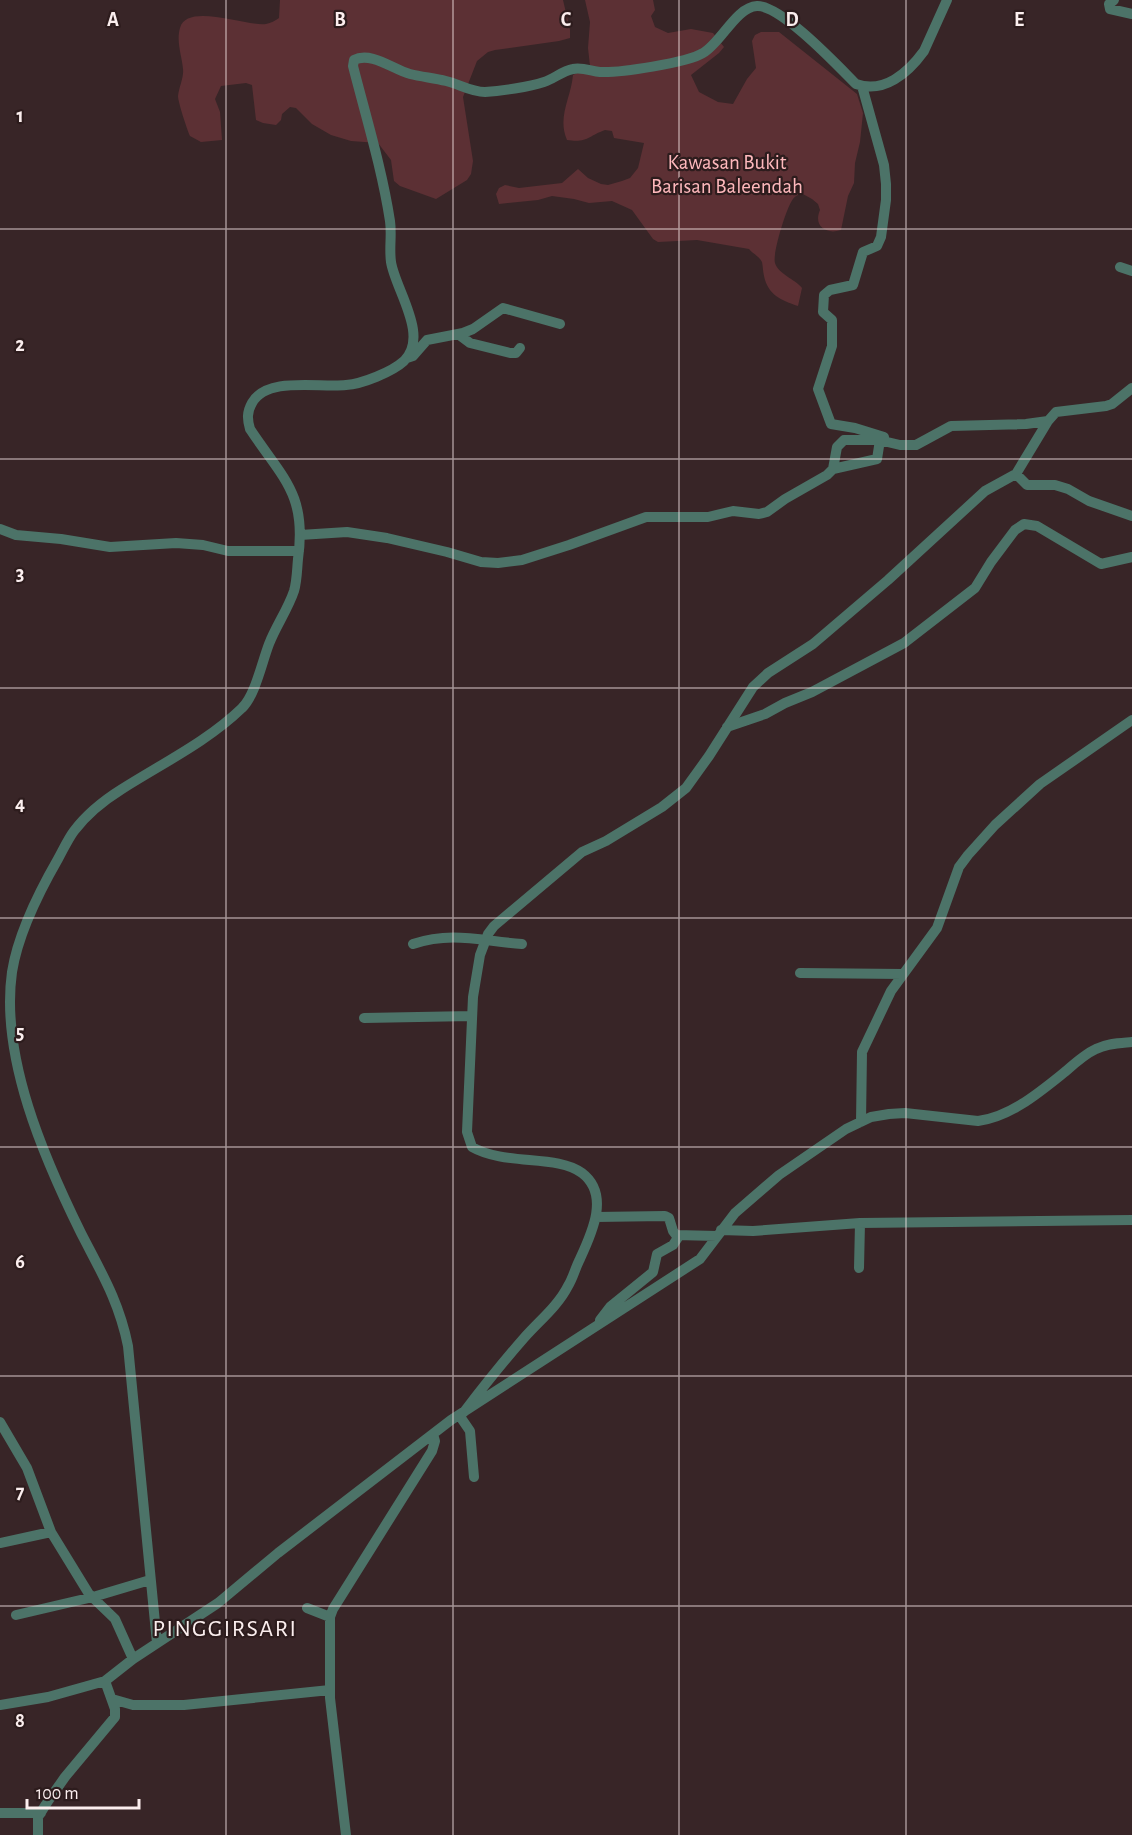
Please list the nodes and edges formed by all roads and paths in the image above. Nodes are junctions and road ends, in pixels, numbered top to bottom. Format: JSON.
{"nodes":[{"id":1,"x":947,"y":0,"type":"edge"},
{"id":2,"x":1114,"y":0,"type":"edge"},
{"id":3,"x":1132,"y":14,"type":"edge"},
{"id":4,"x":862,"y":86,"type":"junction"},
{"id":5,"x":1120,"y":267,"type":"dead end"},
{"id":6,"x":1132,"y":271,"type":"edge"},
{"id":7,"x":560,"y":324,"type":"dead end"},
{"id":8,"x":458,"y":334,"type":"junction"},
{"id":9,"x":520,"y":348,"type":"dead end"},
{"id":10,"x":406,"y":358,"type":"junction"},
{"id":11,"x":1132,"y":388,"type":"edge"},
{"id":12,"x":1048,"y":421,"type":"junction"},
{"id":13,"x":880,"y":440,"type":"junction"},
{"id":14,"x":920,"y":444,"type":"junction"},
{"id":15,"x":833,"y":468,"type":"junction"},
{"id":16,"x":1016,"y":474,"type":"junction"},
{"id":17,"x":1132,"y":516,"type":"edge"},
{"id":18,"x":0,"y":529,"type":"edge"},
{"id":19,"x":300,"y":535,"type":"junction"},
{"id":20,"x":1132,"y":550,"type":"edge"},
{"id":21,"x":299,"y":551,"type":"junction"},
{"id":22,"x":1132,"y":557,"type":"edge"},
{"id":23,"x":1132,"y":720,"type":"edge"},
{"id":24,"x":727,"y":727,"type":"junction"},
{"id":25,"x":485,"y":941,"type":"junction"},
{"id":26,"x":413,"y":944,"type":"dead end"},
{"id":27,"x":522,"y":944,"type":"dead end"},
{"id":28,"x":800,"y":973,"type":"dead end"},
{"id":29,"x":903,"y":974,"type":"junction"},
{"id":30,"x":472,"y":1016,"type":"junction"},
{"id":31,"x":364,"y":1018,"type":"dead end"},
{"id":32,"x":1132,"y":1042,"type":"edge"},
{"id":33,"x":861,"y":1122,"type":"junction"},
{"id":34,"x":596,"y":1217,"type":"junction"},
{"id":35,"x":1132,"y":1220,"type":"edge"},
{"id":36,"x":860,"y":1222,"type":"junction"},
{"id":37,"x":719,"y":1233,"type":"junction"},
{"id":38,"x":679,"y":1236,"type":"junction"},
{"id":39,"x":859,"y":1268,"type":"dead end"},
{"id":40,"x":596,"y":1325,"type":"junction"},
{"id":41,"x":462,"y":1413,"type":"junction"},
{"id":42,"x":0,"y":1422,"type":"edge"},
{"id":43,"x":433,"y":1434,"type":"junction"},
{"id":44,"x":474,"y":1477,"type":"dead end"},
{"id":45,"x":51,"y":1532,"type":"junction"},
{"id":46,"x":0,"y":1543,"type":"edge"},
{"id":47,"x":150,"y":1580,"type":"junction"},
{"id":48,"x":93,"y":1597,"type":"junction"},
{"id":49,"x":307,"y":1608,"type":"dead end"},
{"id":50,"x":16,"y":1616,"type":"dead end"},
{"id":51,"x":330,"y":1617,"type":"junction"},
{"id":52,"x":158,"y":1643,"type":"junction"},
{"id":53,"x":133,"y":1659,"type":"junction"},
{"id":54,"x":105,"y":1681,"type":"junction"},
{"id":55,"x":330,"y":1690,"type":"junction"},
{"id":56,"x":112,"y":1699,"type":"junction"},
{"id":57,"x":0,"y":1705,"type":"edge"},
{"id":58,"x":41,"y":1812,"type":"junction"},
{"id":59,"x":0,"y":1813,"type":"edge"},
{"id":60,"x":38,"y":1835,"type":"edge"},
{"id":61,"x":346,"y":1835,"type":"edge"}],
"edges":[{"from":1,"to":4,"type":"street"},
{"from":2,"to":3,"type":"street"},
{"from":4,"to":10,"type":"street"},
{"from":4,"to":14,"type":"street"},
{"from":5,"to":6,"type":"street"},
{"from":7,"to":8,"type":"street"},
{"from":8,"to":9,"type":"street"},
{"from":8,"to":10,"type":"street"},
{"from":10,"to":19,"type":"street"},
{"from":11,"to":12,"type":"street"},
{"from":12,"to":14,"type":"street"},
{"from":12,"to":16,"type":"street"},
{"from":13,"to":14,"type":"street"},
{"from":13,"to":15,"type":"street"},
{"from":13,"to":15,"type":"street"},
{"from":15,"to":19,"type":"street"},
{"from":16,"to":17,"type":"street"},
{"from":16,"to":24,"type":"street"},
{"from":18,"to":21,"type":"street"},
{"from":19,"to":21,"type":"street"},
{"from":20,"to":22,"type":"street"},
{"from":21,"to":47,"type":"street"},
{"from":22,"to":24,"type":"street"},
{"from":23,"to":29,"type":"street"},
{"from":24,"to":25,"type":"street"},
{"from":25,"to":26,"type":"street"},
{"from":25,"to":27,"type":"street"},
{"from":25,"to":30,"type":"street"},
{"from":28,"to":29,"type":"street"},
{"from":29,"to":33,"type":"street"},
{"from":30,"to":31,"type":"street"},
{"from":30,"to":34,"type":"street"},
{"from":32,"to":33,"type":"street"},
{"from":33,"to":37,"type":"street"},
{"from":34,"to":38,"type":"street"},
{"from":34,"to":41,"type":"street"},
{"from":35,"to":36,"type":"street"},
{"from":36,"to":37,"type":"street"},
{"from":36,"to":39,"type":"street"},
{"from":37,"to":38,"type":"street"},
{"from":37,"to":40,"type":"street"},
{"from":38,"to":40,"type":"street"},
{"from":40,"to":41,"type":"street"},
{"from":41,"to":43,"type":"street"},
{"from":41,"to":44,"type":"street"},
{"from":42,"to":45,"type":"street"},
{"from":43,"to":51,"type":"street"},
{"from":43,"to":52,"type":"street"},
{"from":45,"to":46,"type":"street"},
{"from":45,"to":48,"type":"street"},
{"from":47,"to":48,"type":"street"},
{"from":47,"to":52,"type":"street"},
{"from":48,"to":50,"type":"street"},
{"from":48,"to":53,"type":"street"},
{"from":49,"to":51,"type":"street"},
{"from":51,"to":55,"type":"street"},
{"from":52,"to":53,"type":"street"},
{"from":53,"to":54,"type":"street"},
{"from":54,"to":56,"type":"street"},
{"from":54,"to":57,"type":"street"},
{"from":55,"to":56,"type":"street"},
{"from":55,"to":61,"type":"street"},
{"from":56,"to":58,"type":"street"},
{"from":58,"to":59,"type":"street"},
{"from":58,"to":60,"type":"street"}]}
